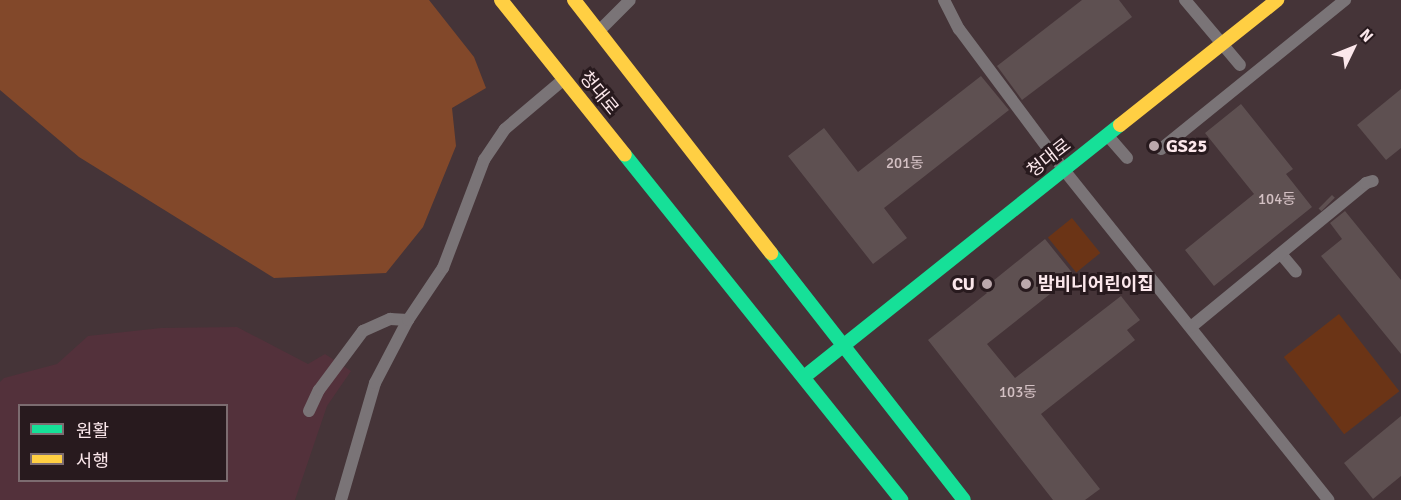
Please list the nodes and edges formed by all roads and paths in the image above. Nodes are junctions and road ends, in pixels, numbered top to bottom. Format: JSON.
{"nodes":[{"id":1,"x":501,"y":0,"type":"edge"},
{"id":2,"x":574,"y":0,"type":"edge"},
{"id":3,"x":630,"y":0,"type":"edge"},
{"id":4,"x":944,"y":0,"type":"edge"},
{"id":5,"x":1185,"y":0,"type":"edge"},
{"id":6,"x":1277,"y":0,"type":"edge"},
{"id":7,"x":1345,"y":0,"type":"edge"},
{"id":8,"x":599,"y":31,"type":"junction"},
{"id":9,"x":1222,"y":43,"type":"junction"},
{"id":10,"x":1240,"y":65,"type":"dead end"},
{"id":11,"x":564,"y":79,"type":"junction"},
{"id":12,"x":1108,"y":135,"type":"junction"},
{"id":13,"x":1161,"y":149,"type":"dead end"},
{"id":14,"x":1127,"y":158,"type":"dead end"},
{"id":15,"x":1064,"y":170,"type":"junction"},
{"id":16,"x":1374,"y":181,"type":"dead end"},
{"id":17,"x":1281,"y":254,"type":"junction"},
{"id":18,"x":1296,"y":272,"type":"dead end"},
{"id":19,"x":408,"y":320,"type":"junction"},
{"id":20,"x":1191,"y":327,"type":"junction"},
{"id":21,"x":844,"y":344,"type":"junction"},
{"id":22,"x":804,"y":377,"type":"junction"},
{"id":23,"x":309,"y":411,"type":"dead end"},
{"id":24,"x":341,"y":500,"type":"edge"},
{"id":25,"x":901,"y":500,"type":"edge"},
{"id":26,"x":964,"y":500,"type":"edge"},
{"id":27,"x":1328,"y":500,"type":"edge"}],
"edges":[{"from":1,"to":11,"type":"street","name":"청대로"},
{"from":2,"to":8,"type":"street","name":"청대로"},
{"from":3,"to":8,"type":"lane"},
{"from":4,"to":15,"type":"lane"},
{"from":5,"to":9,"type":"lane"},
{"from":6,"to":9,"type":"street","name":"청대로"},
{"from":7,"to":13,"type":"lane"},
{"from":8,"to":21,"type":"street","name":"청대로"},
{"from":9,"to":10,"type":"lane"},
{"from":9,"to":12,"type":"street","name":"청대로"},
{"from":11,"to":19,"type":"lane"},
{"from":11,"to":22,"type":"street","name":"청대로"},
{"from":12,"to":14,"type":"lane"},
{"from":12,"to":15,"type":"street","name":"청대로"},
{"from":15,"to":20,"type":"lane"},
{"from":15,"to":21,"type":"street","name":"청대로"},
{"from":16,"to":17,"type":"lane"},
{"from":17,"to":18,"type":"lane"},
{"from":17,"to":20,"type":"lane"},
{"from":19,"to":23,"type":"lane"},
{"from":19,"to":24,"type":"lane"},
{"from":20,"to":27,"type":"lane"},
{"from":21,"to":22,"type":"street","name":"청대로"},
{"from":21,"to":26,"type":"street","name":"청대로"},
{"from":22,"to":25,"type":"street","name":"청대로"}]}
